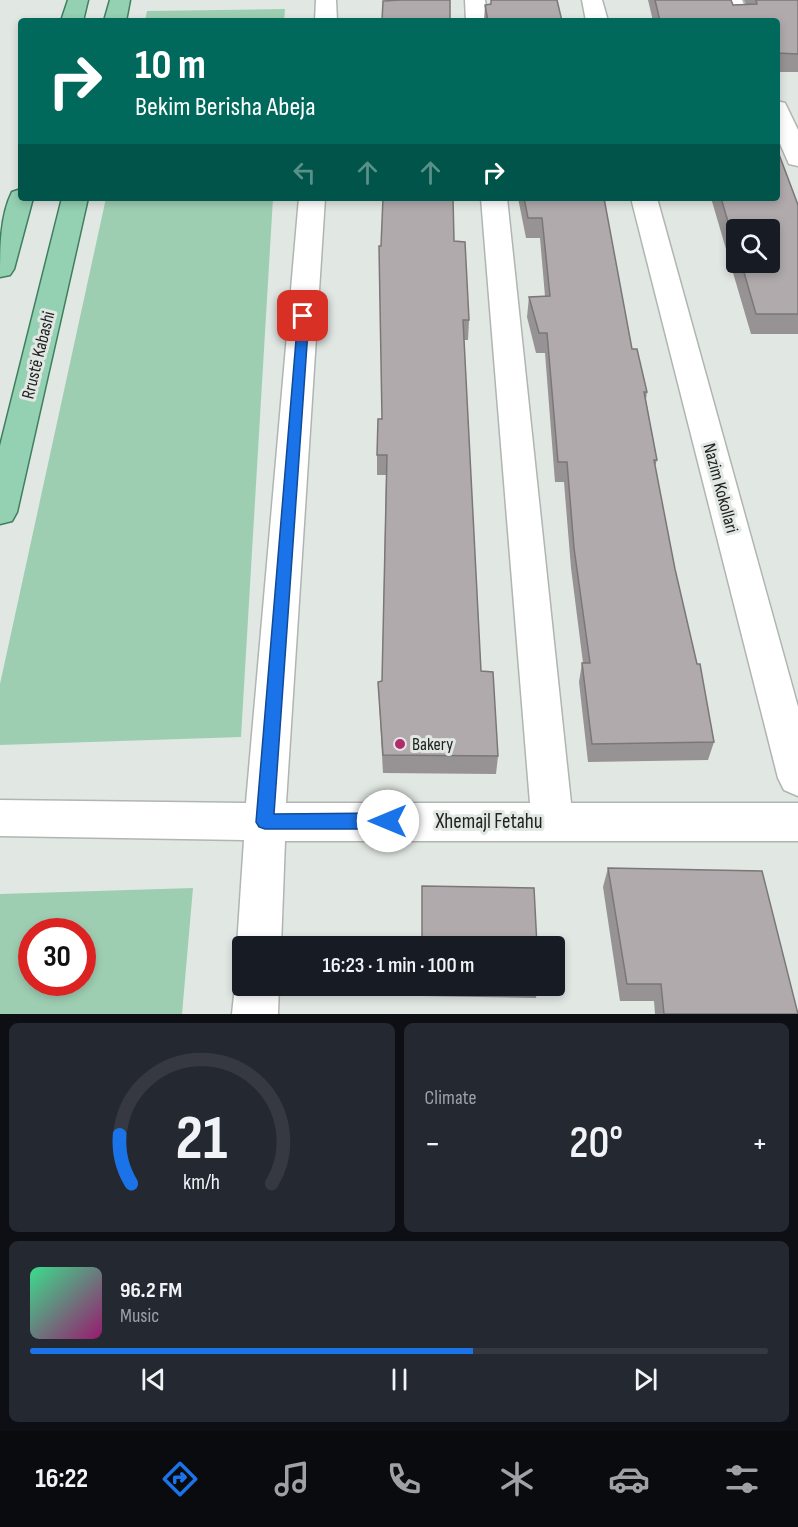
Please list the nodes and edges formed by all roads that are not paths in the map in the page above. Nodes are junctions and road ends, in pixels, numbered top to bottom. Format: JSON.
{"nodes":[{"id":1,"x":78,"y":0,"type":"edge"},
{"id":2,"x":120,"y":0,"type":"edge"},
{"id":3,"x":326,"y":0,"type":"edge"},
{"id":4,"x":476,"y":0,"type":"edge"},
{"id":5,"x":592,"y":0,"type":"edge"},
{"id":6,"x":732,"y":0,"type":"edge"},
{"id":7,"x":73,"y":18,"type":"edge"},
{"id":8,"x":116,"y":18,"type":"edge"},
{"id":9,"x":326,"y":18,"type":"edge"},
{"id":10,"x":477,"y":18,"type":"edge"},
{"id":11,"x":596,"y":18,"type":"edge"},
{"id":12,"x":740,"y":18,"type":"edge"},
{"id":13,"x":780,"y":115,"type":"edge"},
{"id":14,"x":798,"y":159,"type":"edge"},
{"id":15,"x":20,"y":201,"type":"edge"},
{"id":16,"x":74,"y":201,"type":"edge"},
{"id":17,"x":312,"y":201,"type":"edge"},
{"id":18,"x":494,"y":201,"type":"edge"},
{"id":19,"x":645,"y":201,"type":"edge"},
{"id":20,"x":0,"y":269,"type":"edge"},
{"id":21,"x":0,"y":512,"type":"edge"},
{"id":22,"x":798,"y":778,"type":"edge"},
{"id":23,"x":0,"y":818,"type":"edge"},
{"id":24,"x":552,"y":820,"type":"junction"},
{"id":25,"x":265,"y":822,"type":"junction"},
{"id":26,"x":798,"y":822,"type":"edge"},
{"id":27,"x":259,"y":936,"type":"edge"},
{"id":28,"x":256,"y":996,"type":"edge"},
{"id":29,"x":255,"y":1014,"type":"edge"}],
"edges":[{"from":1,"to":7,"type":"main road"},
{"from":2,"to":8,"type":"main road"},
{"from":3,"to":9,"type":"street"},
{"from":4,"to":10,"type":"street"},
{"from":5,"to":11,"type":"street"},
{"from":6,"to":12,"type":"street"},
{"from":13,"to":14,"type":"street"},
{"from":15,"to":20,"type":"main road"},
{"from":16,"to":21,"type":"main road","name":"Rrustë Kabashi"},
{"from":17,"to":25,"type":"street"},
{"from":18,"to":24,"type":"street"},
{"from":19,"to":22,"type":"street","name":"Nazim Kokollari"},
{"from":23,"to":25,"type":"street","name":"Xhemajl Fetahu"},
{"from":24,"to":25,"type":"street","name":"Xhemajl Fetahu"},
{"from":24,"to":26,"type":"street","name":"Xhemajl Fetahu"},
{"from":25,"to":27,"type":"street"},
{"from":28,"to":29,"type":"street"}]}
